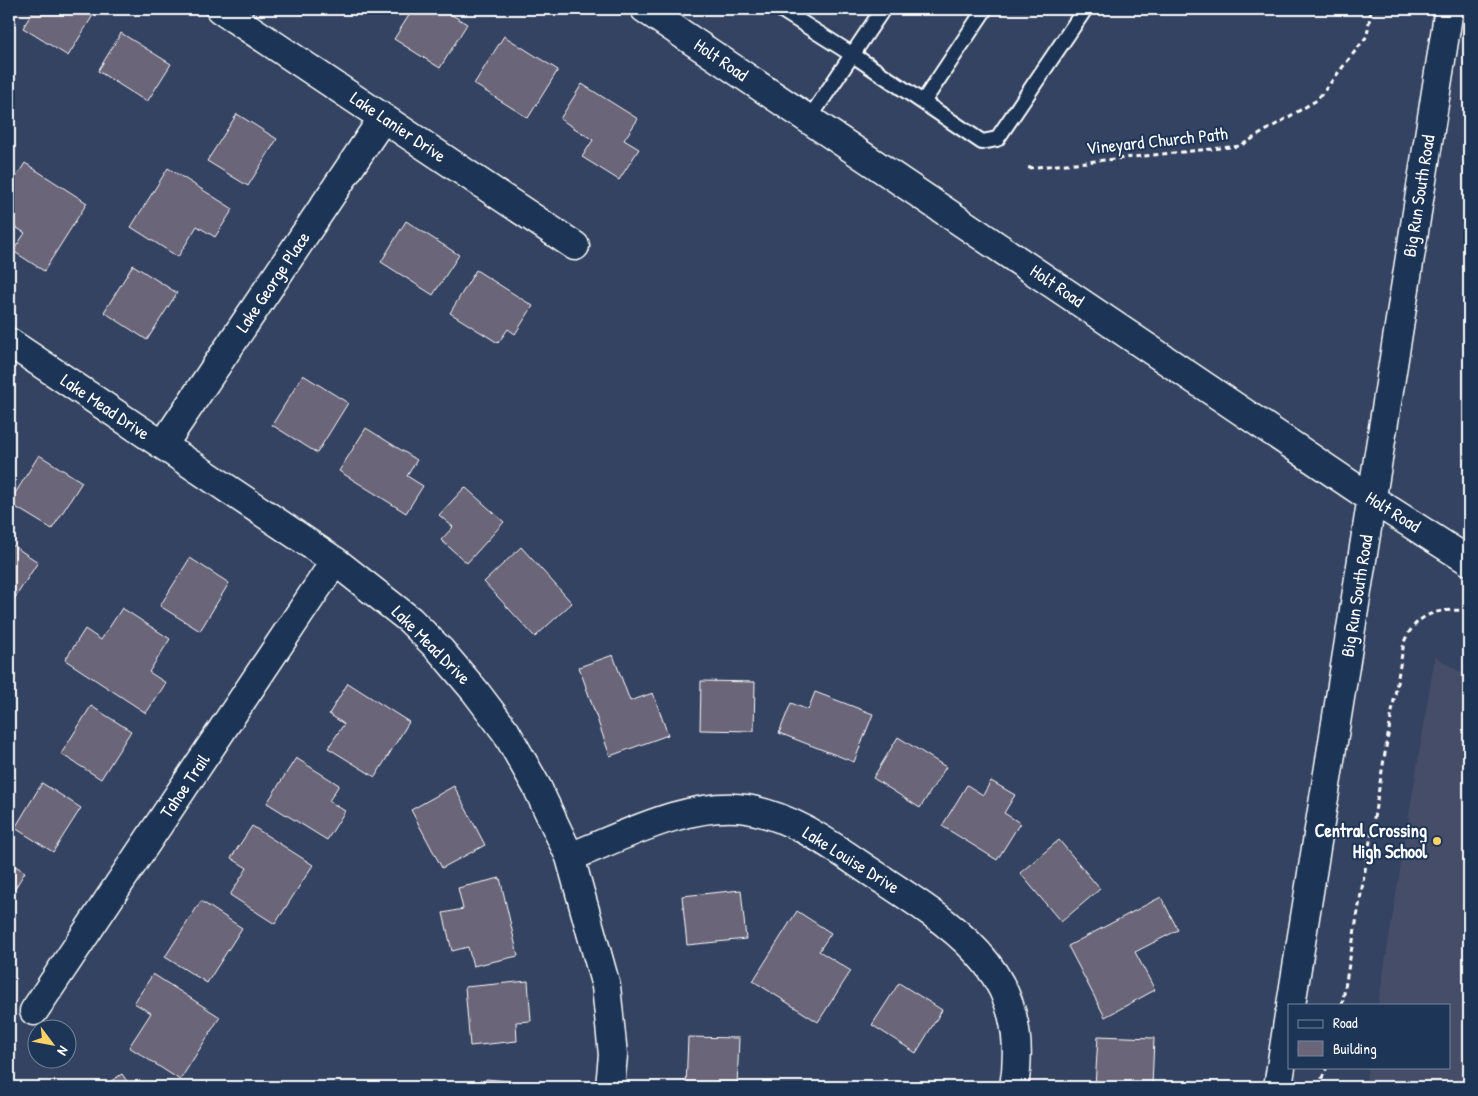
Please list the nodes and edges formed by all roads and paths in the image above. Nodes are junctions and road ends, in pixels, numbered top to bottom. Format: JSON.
{"nodes":[{"id":1,"x":220,"y":9,"type":"edge"},
{"id":2,"x":645,"y":9,"type":"edge"},
{"id":3,"x":780,"y":9,"type":"edge"},
{"id":4,"x":883,"y":9,"type":"edge"},
{"id":5,"x":986,"y":9,"type":"edge"},
{"id":6,"x":1085,"y":9,"type":"edge"},
{"id":7,"x":1371,"y":9,"type":"edge"},
{"id":8,"x":1450,"y":9,"type":"edge"},
{"id":9,"x":672,"y":16,"type":"edge"},
{"id":10,"x":853,"y":55,"type":"junction"},
{"id":11,"x":922,"y":102,"type":"junction"},
{"id":12,"x":383,"y":118,"type":"junction"},
{"id":13,"x":810,"y":119,"type":"junction"},
{"id":14,"x":1028,"y":168,"type":"dead end"},
{"id":15,"x":575,"y":246,"type":"dead end"},
{"id":16,"x":12,"y":351,"type":"edge"},
{"id":17,"x":163,"y":446,"type":"junction"},
{"id":18,"x":1372,"y":499,"type":"junction"},
{"id":19,"x":336,"y":561,"type":"junction"},
{"id":20,"x":1469,"y":561,"type":"edge"},
{"id":21,"x":1469,"y":611,"type":"edge"},
{"id":22,"x":570,"y":857,"type":"junction"},
{"id":23,"x":1291,"y":1004,"type":"edge"},
{"id":24,"x":1342,"y":1004,"type":"edge"},
{"id":25,"x":34,"y":1010,"type":"dead end"},
{"id":26,"x":1288,"y":1022,"type":"edge"},
{"id":27,"x":1327,"y":1068,"type":"edge"},
{"id":28,"x":610,"y":1087,"type":"edge"},
{"id":29,"x":1014,"y":1087,"type":"edge"},
{"id":30,"x":1278,"y":1087,"type":"edge"},
{"id":31,"x":1318,"y":1087,"type":"edge"}],
"edges":[{"from":1,"to":12,"type":"street","name":"Lake Lanier Drive"},
{"from":2,"to":9,"type":"street","name":"Holt Road"},
{"from":3,"to":10,"type":"lane"},
{"from":4,"to":10,"type":"lane"},
{"from":5,"to":11,"type":"lane"},
{"from":6,"to":11,"type":"lane"},
{"from":7,"to":14,"type":"path","name":"Vineyard Church Path"},
{"from":8,"to":18,"type":"street","name":"Big Run South Road"},
{"from":9,"to":13,"type":"street","name":"Holt Road"},
{"from":10,"to":11,"type":"lane"},
{"from":10,"to":13,"type":"lane"},
{"from":12,"to":15,"type":"street","name":"Lake Lanier Drive"},
{"from":12,"to":17,"type":"street","name":"Lake George Place"},
{"from":13,"to":18,"type":"street","name":"Holt Road"},
{"from":16,"to":17,"type":"street","name":"Lake Mead Drive"},
{"from":17,"to":19,"type":"street","name":"Lake Mead Drive"},
{"from":18,"to":20,"type":"street","name":"Holt Road"},
{"from":18,"to":23,"type":"street","name":"Big Run South Road"},
{"from":19,"to":22,"type":"street","name":"Lake Mead Drive"},
{"from":19,"to":25,"type":"street","name":"Tahoe Trail"},
{"from":21,"to":24,"type":"path"},
{"from":22,"to":28,"type":"street","name":"Lake Mead Drive"},
{"from":22,"to":29,"type":"street","name":"Lake Louise Drive"},
{"from":26,"to":30,"type":"street"},
{"from":27,"to":31,"type":"path"}]}
